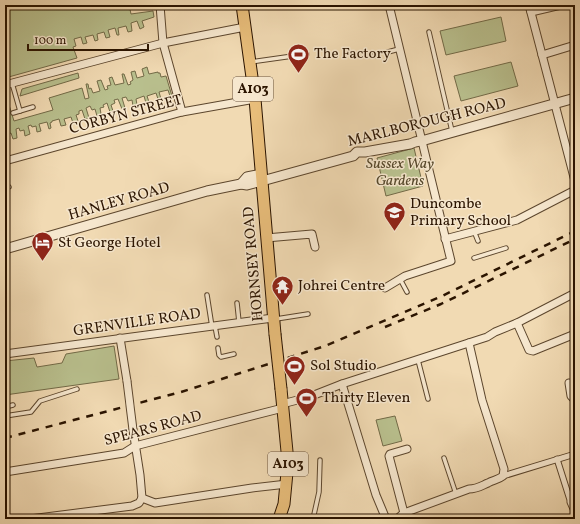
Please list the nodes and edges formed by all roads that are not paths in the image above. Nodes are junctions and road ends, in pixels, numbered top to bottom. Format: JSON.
{"nodes":[{"id":1,"x":160,"y":5,"type":"edge"},
{"id":2,"x":224,"y":5,"type":"edge"},
{"id":3,"x":244,"y":5,"type":"edge"},
{"id":4,"x":389,"y":5,"type":"edge"},
{"id":5,"x":561,"y":5,"type":"edge"},
{"id":6,"x":218,"y":6,"type":"edge"},
{"id":7,"x":530,"y":9,"type":"edge"},
{"id":8,"x":245,"y":27,"type":"junction"},
{"id":9,"x":429,"y":32,"type":"dead end"},
{"id":10,"x":163,"y":43,"type":"junction"},
{"id":11,"x":575,"y":45,"type":"edge"},
{"id":12,"x":400,"y":49,"type":"junction"},
{"id":13,"x":388,"y":52,"type":"dead end"},
{"id":14,"x":307,"y":54,"type":"dead end"},
{"id":15,"x":542,"y":55,"type":"junction"},
{"id":16,"x":250,"y":63,"type":"junction"},
{"id":17,"x":9,"y":84,"type":"edge"},
{"id":18,"x":575,"y":98,"type":"edge"},
{"id":19,"x":255,"y":99,"type":"junction"},
{"id":20,"x":554,"y":104,"type":"junction"},
{"id":21,"x":33,"y":107,"type":"dead end"},
{"id":22,"x":20,"y":111,"type":"junction"},
{"id":23,"x":182,"y":112,"type":"junction"},
{"id":24,"x":13,"y":113,"type":"dead end"},
{"id":25,"x":452,"y":132,"type":"junction"},
{"id":26,"x":421,"y":141,"type":"junction"},
{"id":27,"x":5,"y":162,"type":"edge"},
{"id":28,"x":261,"y":178,"type":"junction"},
{"id":29,"x":575,"y":181,"type":"edge"},
{"id":30,"x":575,"y":190,"type":"edge"},
{"id":31,"x":474,"y":231,"type":"junction"},
{"id":32,"x":266,"y":238,"type":"junction"},
{"id":33,"x":445,"y":239,"type":"junction"},
{"id":34,"x":478,"y":241,"type":"dead end"},
{"id":35,"x":315,"y":247,"type":"dead end"},
{"id":36,"x":506,"y":248,"type":"dead end"},
{"id":37,"x":5,"y":249,"type":"edge"},
{"id":38,"x":480,"y":251,"type":"dead end"},
{"id":39,"x":481,"y":256,"type":"junction"},
{"id":40,"x":474,"y":258,"type":"dead end"},
{"id":41,"x":400,"y":279,"type":"junction"},
{"id":42,"x":385,"y":288,"type":"dead end"},
{"id":43,"x":406,"y":292,"type":"dead end"},
{"id":44,"x":575,"y":293,"type":"edge"},
{"id":45,"x":207,"y":295,"type":"dead end"},
{"id":46,"x":237,"y":303,"type":"dead end"},
{"id":47,"x":308,"y":314,"type":"dead end"},
{"id":48,"x":273,"y":319,"type":"junction"},
{"id":49,"x":239,"y":322,"type":"junction"},
{"id":50,"x":517,"y":323,"type":"junction"},
{"id":51,"x":213,"y":327,"type":"junction"},
{"id":52,"x":575,"y":334,"type":"edge"},
{"id":53,"x":217,"y":337,"type":"dead end"},
{"id":54,"x":120,"y":338,"type":"junction"},
{"id":55,"x":469,"y":343,"type":"junction"},
{"id":56,"x":218,"y":348,"type":"dead end"},
{"id":57,"x":5,"y":354,"type":"edge"},
{"id":58,"x":234,"y":354,"type":"dead end"},
{"id":59,"x":418,"y":359,"type":"junction"},
{"id":60,"x":569,"y":383,"type":"dead end"},
{"id":61,"x":342,"y":384,"type":"junction"},
{"id":62,"x":77,"y":389,"type":"dead end"},
{"id":63,"x":428,"y":399,"type":"dead end"},
{"id":64,"x":575,"y":399,"type":"edge"},
{"id":65,"x":13,"y":406,"type":"dead end"},
{"id":66,"x":282,"y":406,"type":"junction"},
{"id":67,"x":5,"y":407,"type":"edge"},
{"id":68,"x":5,"y":416,"type":"edge"},
{"id":69,"x":135,"y":446,"type":"junction"},
{"id":70,"x":407,"y":449,"type":"dead end"},
{"id":71,"x":575,"y":454,"type":"edge"},
{"id":72,"x":444,"y":458,"type":"dead end"},
{"id":73,"x":557,"y":459,"type":"junction"},
{"id":74,"x":320,"y":460,"type":"dead end"},
{"id":75,"x":5,"y":472,"type":"edge"},
{"id":76,"x":503,"y":476,"type":"junction"},
{"id":77,"x":287,"y":484,"type":"junction"},
{"id":78,"x":456,"y":494,"type":"junction"},
{"id":79,"x":142,"y":498,"type":"junction"},
{"id":80,"x":573,"y":505,"type":"edge"},
{"id":81,"x":404,"y":514,"type":"junction"},
{"id":82,"x":30,"y":519,"type":"edge"},
{"id":83,"x":279,"y":519,"type":"edge"},
{"id":84,"x":313,"y":519,"type":"edge"},
{"id":85,"x":386,"y":519,"type":"edge"},
{"id":86,"x":397,"y":519,"type":"edge"}],
"edges":[{"from":1,"to":10,"type":"street"},
{"from":2,"to":6,"type":"lane"},
{"from":3,"to":8,"type":"main road","name":"HORNSEY ROAD","number":"A103"},
{"from":4,"to":12,"type":"street"},
{"from":5,"to":7,"type":"street"},
{"from":7,"to":15,"type":"street"},
{"from":8,"to":10,"type":"street"},
{"from":8,"to":16,"type":"main road","name":"HORNSEY ROAD","number":"A103"},
{"from":9,"to":25,"type":"lane"},
{"from":10,"to":17,"type":"street"},
{"from":10,"to":23,"type":"street"},
{"from":11,"to":15,"type":"street"},
{"from":12,"to":13,"type":"lane"},
{"from":12,"to":26,"type":"street"},
{"from":14,"to":16,"type":"lane"},
{"from":15,"to":20,"type":"street"},
{"from":16,"to":19,"type":"main road","name":"HORNSEY ROAD","number":"A103"},
{"from":17,"to":22,"type":"lane"},
{"from":18,"to":20,"type":"street","name":"MARLBOROUGH ROAD"},
{"from":19,"to":23,"type":"street","name":"CORBYN STREET"},
{"from":19,"to":28,"type":"main road","name":"HORNSEY ROAD","number":"A103"},
{"from":20,"to":25,"type":"street","name":"MARLBOROUGH ROAD"},
{"from":20,"to":29,"type":"street"},
{"from":21,"to":22,"type":"lane"},
{"from":22,"to":24,"type":"lane"},
{"from":23,"to":27,"type":"street","name":"CORBYN STREET"},
{"from":25,"to":26,"type":"street","name":"MARLBOROUGH ROAD"},
{"from":26,"to":28,"type":"street","name":"MARLBOROUGH ROAD"},
{"from":26,"to":33,"type":"street"},
{"from":28,"to":32,"type":"main road","name":"HORNSEY ROAD","number":"A103"},
{"from":28,"to":37,"type":"street","name":"HANLEY ROAD"},
{"from":30,"to":31,"type":"street"},
{"from":31,"to":33,"type":"street"},
{"from":31,"to":34,"type":"lane"},
{"from":32,"to":35,"type":"street"},
{"from":32,"to":48,"type":"main road","name":"HORNSEY ROAD","number":"A103"},
{"from":33,"to":41,"type":"street"},
{"from":36,"to":39,"type":"lane"},
{"from":38,"to":39,"type":"lane"},
{"from":39,"to":40,"type":"lane"},
{"from":41,"to":42,"type":"street"},
{"from":41,"to":43,"type":"lane"},
{"from":44,"to":50,"type":"street","name":"SPEARS ROAD"},
{"from":45,"to":51,"type":"lane"},
{"from":46,"to":49,"type":"lane"},
{"from":47,"to":48,"type":"lane"},
{"from":48,"to":49,"type":"street","name":"GRENVILLE ROAD"},
{"from":48,"to":66,"type":"main road","name":"HORNSEY ROAD","number":"A103","bridge":true},
{"from":49,"to":51,"type":"street","name":"GRENVILLE ROAD"},
{"from":50,"to":52,"type":"street"},
{"from":50,"to":55,"type":"street","name":"SPEARS ROAD"},
{"from":51,"to":53,"type":"lane"},
{"from":51,"to":54,"type":"street","name":"GRENVILLE ROAD"},
{"from":54,"to":57,"type":"street","name":"GRENVILLE ROAD"},
{"from":54,"to":69,"type":"street","bridge":true},
{"from":55,"to":59,"type":"street","name":"SPEARS ROAD"},
{"from":55,"to":76,"type":"street"},
{"from":56,"to":58,"type":"lane"},
{"from":59,"to":61,"type":"street","name":"SPEARS ROAD"},
{"from":59,"to":63,"type":"lane"},
{"from":60,"to":64,"type":"street"},
{"from":61,"to":66,"type":"street","name":"SPEARS ROAD"},
{"from":61,"to":85,"type":"street"},
{"from":62,"to":68,"type":"lane"},
{"from":65,"to":67,"type":"lane"},
{"from":66,"to":69,"type":"street","name":"SPEARS ROAD"},
{"from":66,"to":77,"type":"main road","name":"HORNSEY ROAD","number":"A103"},
{"from":69,"to":75,"type":"street","name":"SPEARS ROAD"},
{"from":69,"to":79,"type":"street"},
{"from":70,"to":81,"type":"street"},
{"from":71,"to":73,"type":"street"},
{"from":72,"to":78,"type":"lane"},
{"from":73,"to":76,"type":"street"},
{"from":73,"to":80,"type":"street"},
{"from":74,"to":84,"type":"lane"},
{"from":76,"to":78,"type":"street"},
{"from":77,"to":79,"type":"street"},
{"from":77,"to":83,"type":"main road","name":"HORNSEY ROAD","number":"A103"},
{"from":78,"to":81,"type":"street"},
{"from":79,"to":82,"type":"street"},
{"from":81,"to":86,"type":"street"}]}
